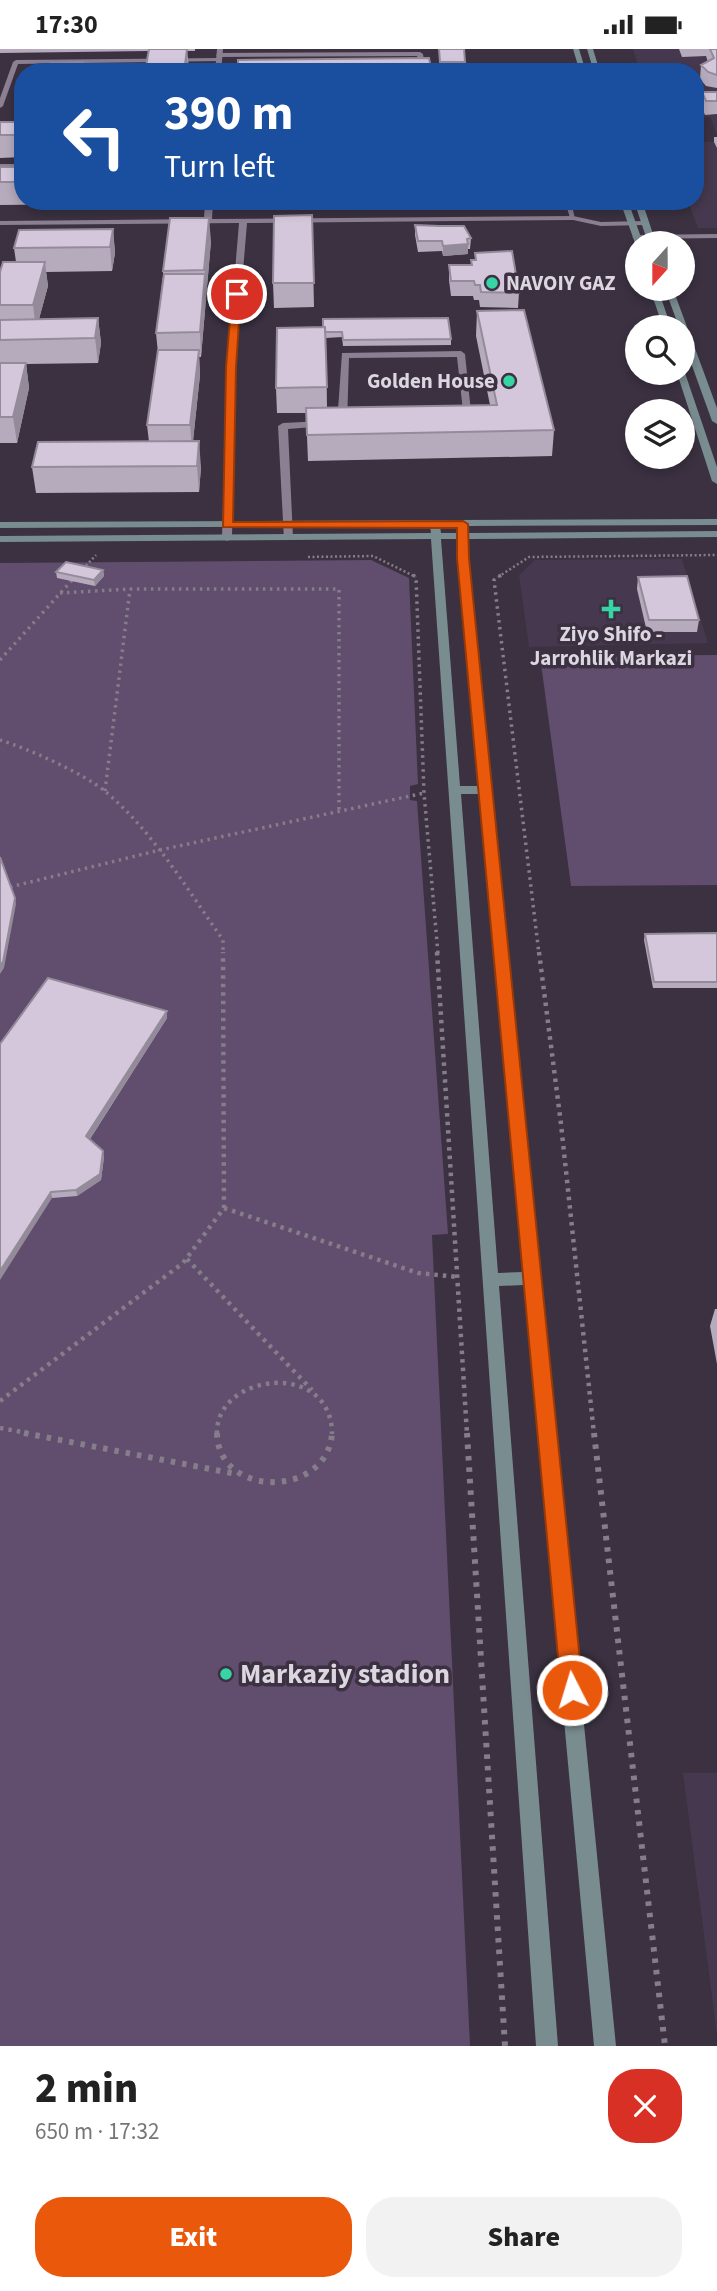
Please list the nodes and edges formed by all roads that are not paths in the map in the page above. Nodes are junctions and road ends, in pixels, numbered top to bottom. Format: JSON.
{"nodes":[{"id":1,"x":139,"y":61,"type":"joint"},
{"id":2,"x":219,"y":61,"type":"edge"},
{"id":3,"x":16,"y":63,"type":"edge"},
{"id":4,"x":421,"y":63,"type":"edge"},
{"id":5,"x":14,"y":68,"type":"edge"},
{"id":6,"x":0,"y":106,"type":"edge"},
{"id":7,"x":209,"y":210,"type":"edge"},
{"id":8,"x":571,"y":210,"type":"edge"},
{"id":9,"x":627,"y":210,"type":"edge"},
{"id":10,"x":641,"y":210,"type":"edge"},
{"id":11,"x":573,"y":218,"type":"junction"},
{"id":12,"x":208,"y":221,"type":"junction"},
{"id":13,"x":243,"y":221,"type":"junction"},
{"id":14,"x":0,"y":223,"type":"edge"},
{"id":15,"x":631,"y":223,"type":"junction"},
{"id":16,"x":645,"y":223,"type":"junction"},
{"id":17,"x":634,"y":231,"type":"edge"},
{"id":18,"x":648,"y":231,"type":"edge"},
{"id":19,"x":717,"y":236,"type":"edge"},
{"id":20,"x":695,"y":237,"type":"edge"},
{"id":21,"x":673,"y":301,"type":"edge"},
{"id":22,"x":685,"y":385,"type":"edge"},
{"id":23,"x":457,"y":421,"type":"edge"},
{"id":24,"x":717,"y":421,"type":"edge"},
{"id":25,"x":355,"y":423,"type":"edge"},
{"id":26,"x":342,"y":424,"type":"junction"},
{"id":27,"x":715,"y":467,"type":"edge"},
{"id":28,"x":717,"y":481,"type":"edge"},
{"id":29,"x":717,"y":522,"type":"edge"},
{"id":30,"x":0,"y":525,"type":"edge"},
{"id":31,"x":227,"y":525,"type":"junction"},
{"id":32,"x":288,"y":525,"type":"junction"},
{"id":33,"x":435,"y":531,"type":"junction"},
{"id":34,"x":463,"y":531,"type":"junction"},
{"id":35,"x":717,"y":534,"type":"edge"},
{"id":36,"x":227,"y":538,"type":"junction"},
{"id":37,"x":288,"y":538,"type":"junction"},
{"id":38,"x":0,"y":539,"type":"edge"},
{"id":39,"x":456,"y":790,"type":"junction"},
{"id":40,"x":487,"y":790,"type":"junction"},
{"id":41,"x":534,"y":1278,"type":"junction"},
{"id":42,"x":492,"y":1280,"type":"junction"},
{"id":43,"x":547,"y":2046,"type":"edge"},
{"id":44,"x":605,"y":2046,"type":"edge"}],
"edges":[{"from":1,"to":2,"type":"lane"},
{"from":1,"to":3,"type":"lane"},
{"from":2,"to":4,"type":"lane"},
{"from":5,"to":6,"type":"lane"},
{"from":7,"to":12,"type":"street"},
{"from":8,"to":11,"type":"lane"},
{"from":9,"to":15,"type":"street"},
{"from":10,"to":16,"type":"street"},
{"from":11,"to":13,"type":"street"},
{"from":11,"to":15,"type":"street"},
{"from":12,"to":13,"type":"street"},
{"from":12,"to":14,"type":"street"},
{"from":13,"to":31,"type":"street"},
{"from":15,"to":16,"type":"street"},
{"from":15,"to":17,"type":"street"},
{"from":16,"to":18,"type":"street"},
{"from":19,"to":20,"type":"street"},
{"from":21,"to":24,"type":"street"},
{"from":22,"to":27,"type":"street"},
{"from":23,"to":26,"type":"street"},
{"from":25,"to":26,"type":"street"},
{"from":26,"to":32,"type":"street"},
{"from":27,"to":28,"type":"street"},
{"from":29,"to":34,"type":"street"},
{"from":30,"to":31,"type":"street"},
{"from":31,"to":32,"type":"street"},
{"from":31,"to":36,"type":"street"},
{"from":32,"to":33,"type":"street"},
{"from":32,"to":37,"type":"street"},
{"from":33,"to":34,"type":"street"},
{"from":33,"to":37,"type":"street"},
{"from":33,"to":39,"type":"street"},
{"from":34,"to":35,"type":"street"},
{"from":34,"to":40,"type":"street"},
{"from":36,"to":37,"type":"street"},
{"from":36,"to":38,"type":"street"},
{"from":39,"to":40,"type":"street"},
{"from":39,"to":42,"type":"street"},
{"from":40,"to":41,"type":"street"},
{"from":41,"to":42,"type":"street"},
{"from":41,"to":44,"type":"street"},
{"from":42,"to":43,"type":"street"}]}
